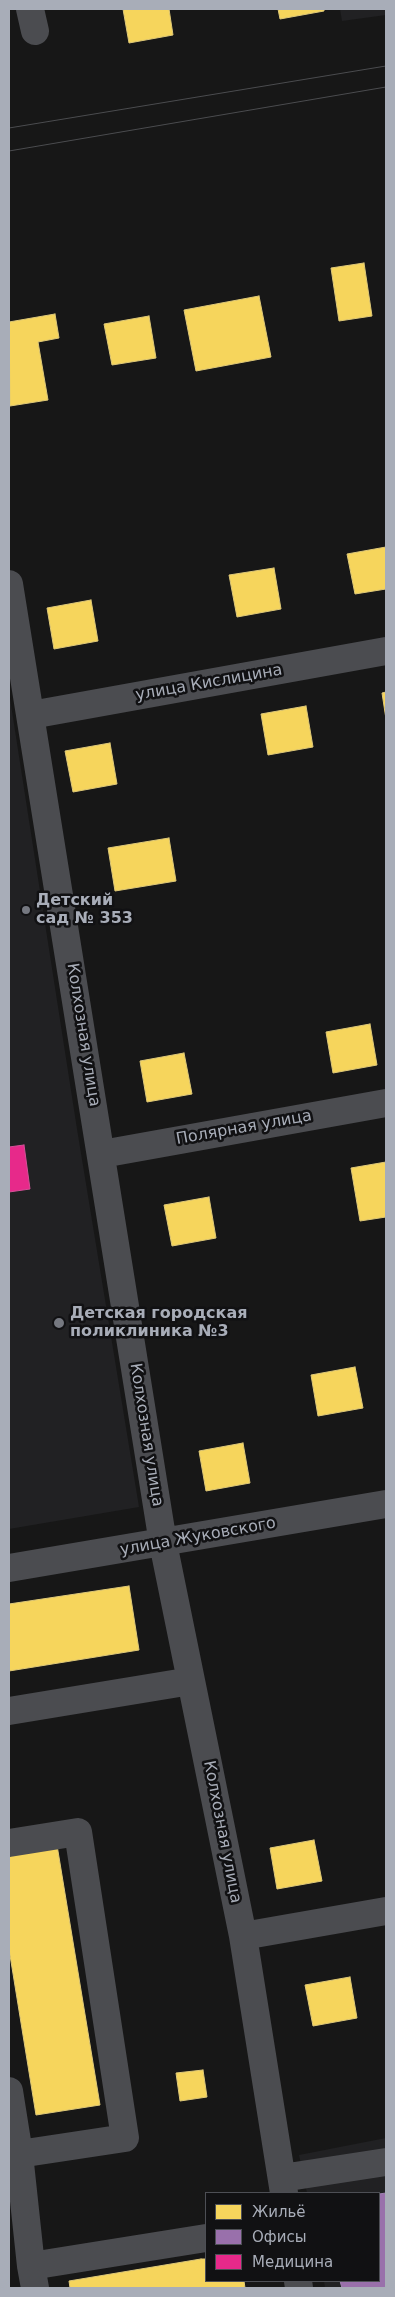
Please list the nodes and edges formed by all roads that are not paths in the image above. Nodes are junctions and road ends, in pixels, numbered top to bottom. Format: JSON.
{"nodes":[{"id":1,"x":9,"y":584,"type":"edge"},
{"id":2,"x":14,"y":648,"type":"edge"},
{"id":3,"x":386,"y":651,"type":"edge"},
{"id":4,"x":31,"y":715,"type":"junction"},
{"id":5,"x":386,"y":1103,"type":"edge"},
{"id":6,"x":102,"y":1154,"type":"junction"},
{"id":7,"x":386,"y":1504,"type":"edge"},
{"id":8,"x":163,"y":1543,"type":"junction"},
{"id":9,"x":9,"y":1568,"type":"edge"},
{"id":10,"x":191,"y":1681,"type":"junction"},
{"id":11,"x":9,"y":1711,"type":"edge"},
{"id":12,"x":9,"y":1842,"type":"edge"},
{"id":13,"x":386,"y":1911,"type":"edge"},
{"id":14,"x":242,"y":1936,"type":"junction"},
{"id":15,"x":9,"y":2091,"type":"edge"},
{"id":16,"x":19,"y":2154,"type":"junction"},
{"id":17,"x":386,"y":2162,"type":"edge"},
{"id":18,"x":283,"y":2186,"type":"edge"},
{"id":19,"x":205,"y":2238,"type":"edge"},
{"id":20,"x":33,"y":2277,"type":"edge"}],
"edges":[{"from":1,"to":2,"type":"street","name":"Колхозная улица"},
{"from":2,"to":4,"type":"street","name":"Колхозная улица"},
{"from":3,"to":4,"type":"street","name":"улица Кислицина"},
{"from":4,"to":6,"type":"street","name":"Колхозная улица"},
{"from":5,"to":6,"type":"street","name":"Полярная улица"},
{"from":6,"to":8,"type":"street","name":"Колхозная улица"},
{"from":7,"to":8,"type":"street","name":"улица Жуковского"},
{"from":8,"to":9,"type":"street","name":"улица Жуковского"},
{"from":8,"to":10,"type":"street","name":"Колхозная улица"},
{"from":10,"to":11,"type":"street"},
{"from":10,"to":14,"type":"street","name":"Колхозная улица"},
{"from":12,"to":16,"type":"street"},
{"from":13,"to":14,"type":"street"},
{"from":14,"to":18,"type":"street","name":"Колхозная улица"},
{"from":15,"to":16,"type":"street"},
{"from":16,"to":20,"type":"street"},
{"from":17,"to":18,"type":"street"},
{"from":19,"to":20,"type":"street"}]}
